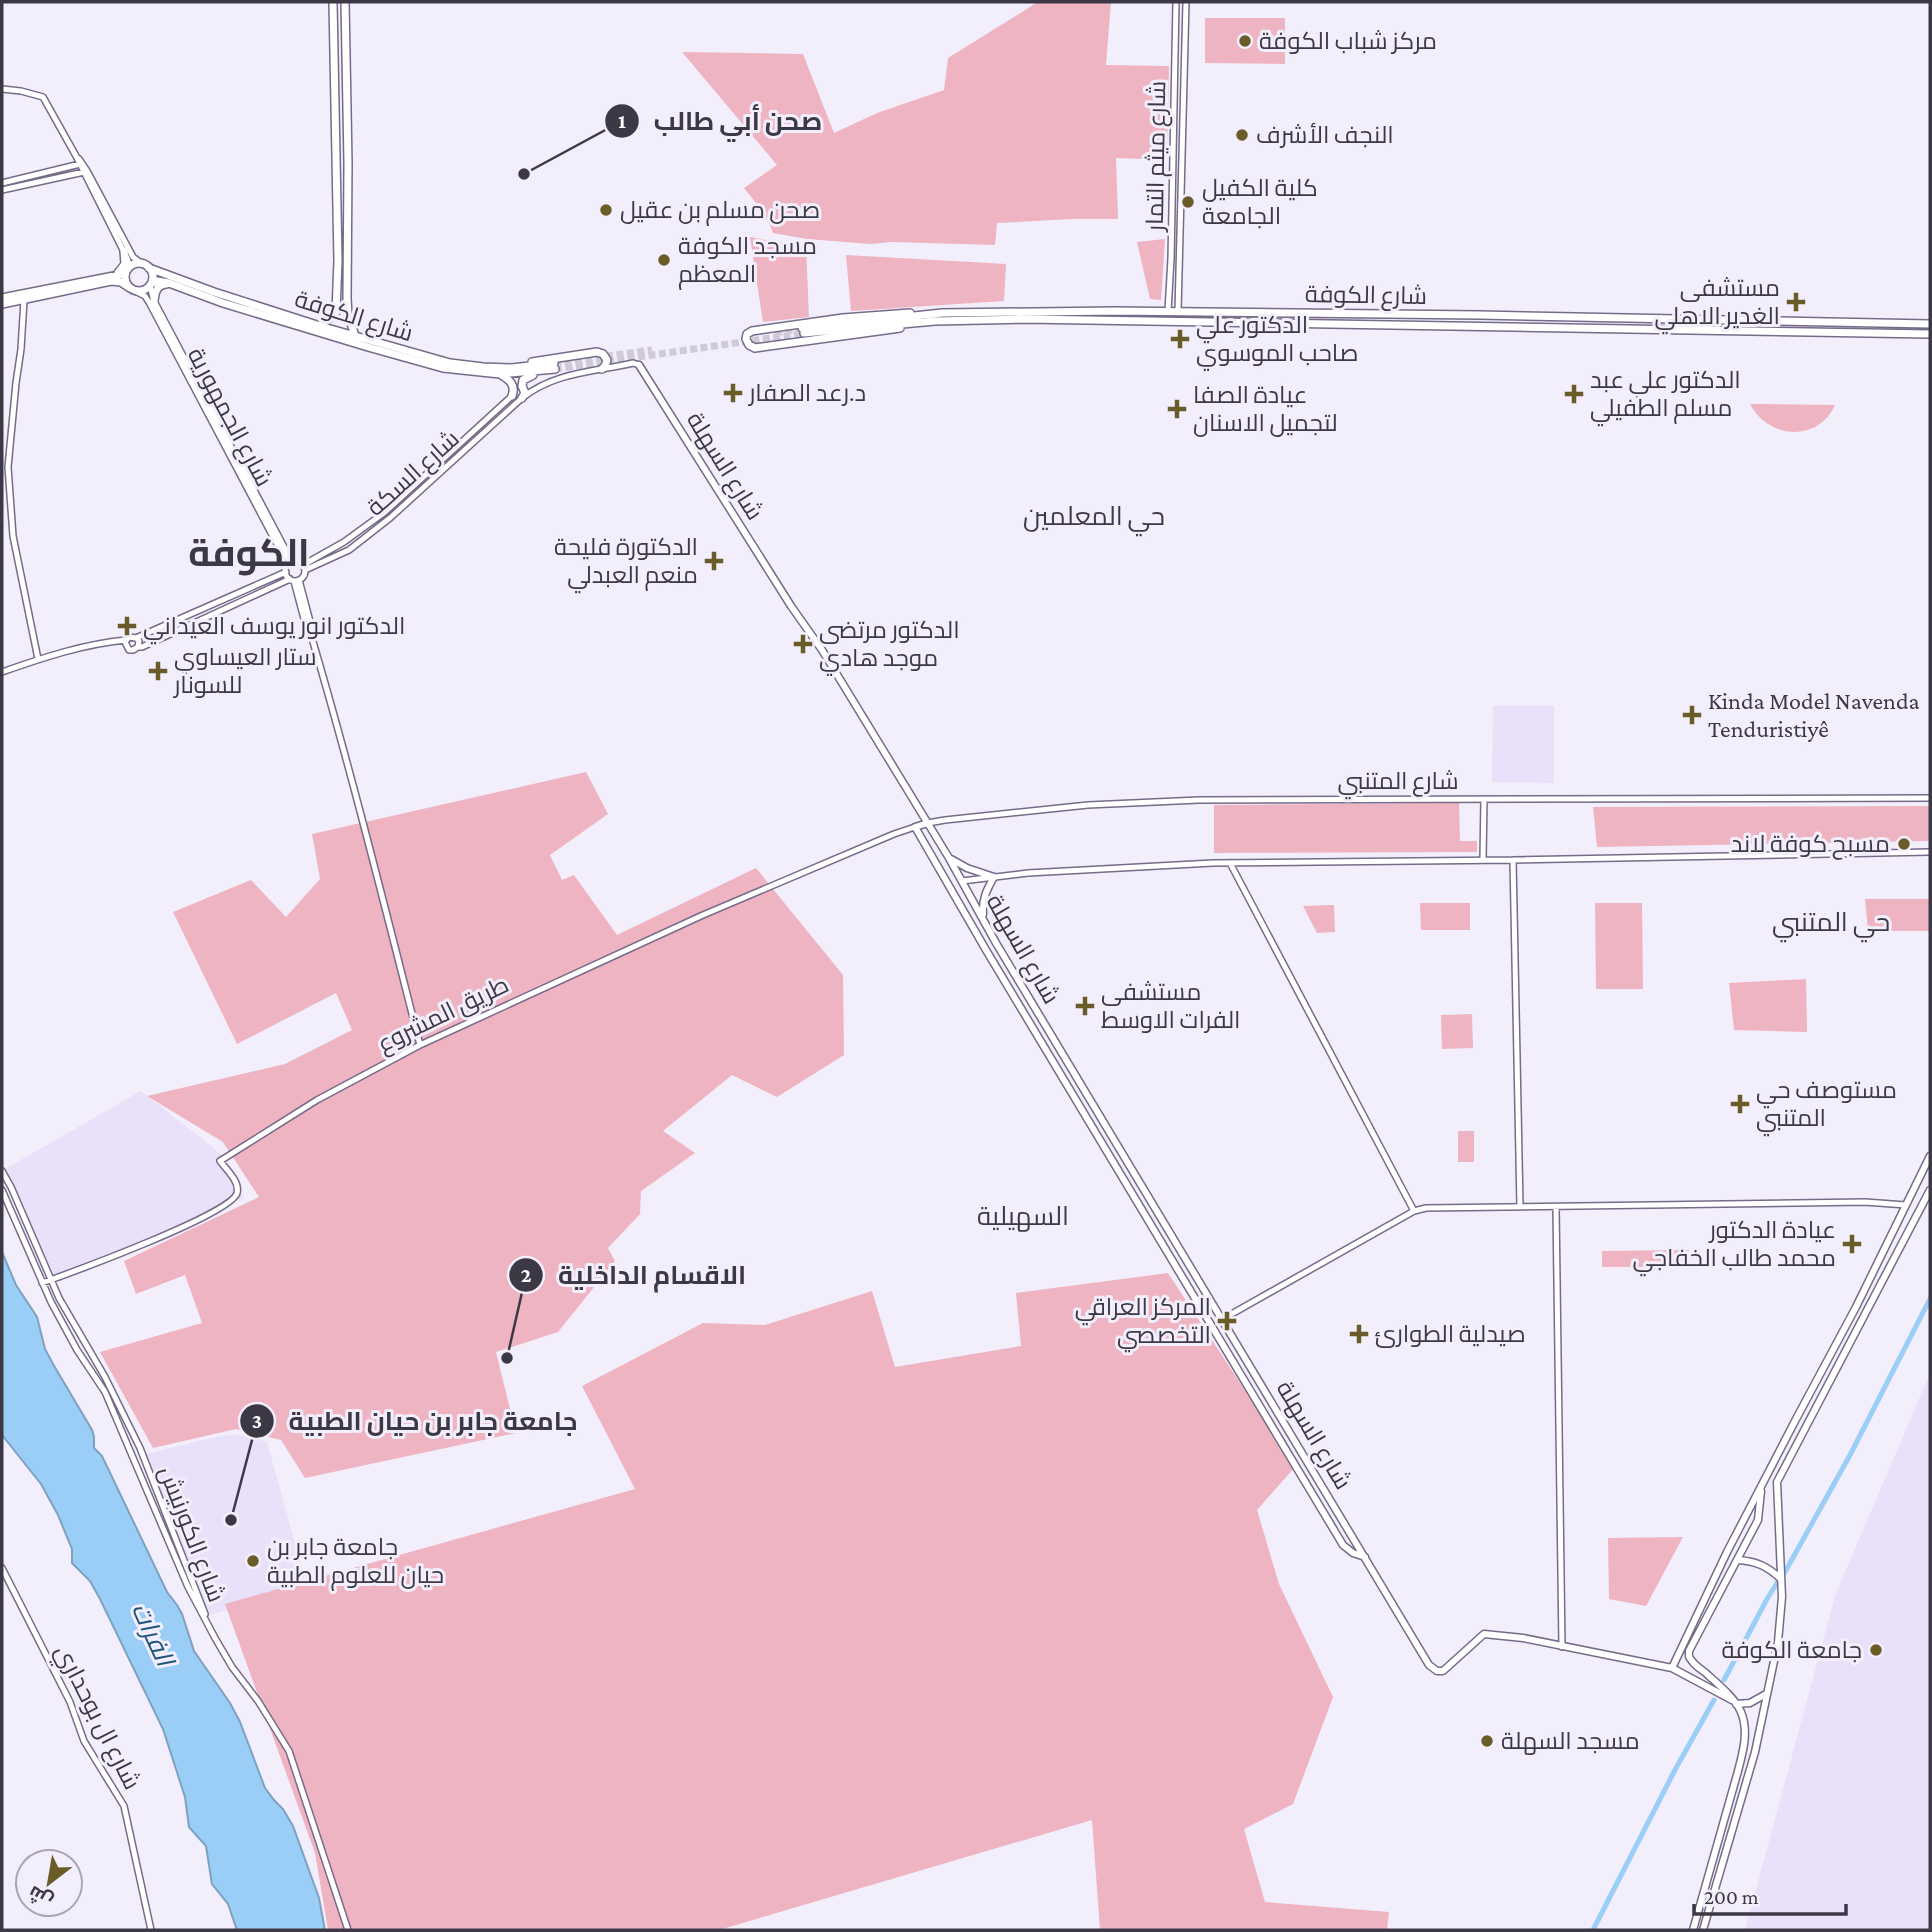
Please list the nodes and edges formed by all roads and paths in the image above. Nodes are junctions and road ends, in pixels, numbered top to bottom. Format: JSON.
{"nodes":[{"id":1,"x":333,"y":2,"type":"edge"},
{"id":2,"x":345,"y":2,"type":"edge"},
{"id":3,"x":1176,"y":2,"type":"edge"},
{"id":4,"x":1186,"y":2,"type":"edge"},
{"id":5,"x":2,"y":89,"type":"edge"},
{"id":6,"x":335,"y":146,"type":"junction"},
{"id":7,"x":348,"y":146,"type":"junction"},
{"id":8,"x":1173,"y":152,"type":"junction"},
{"id":9,"x":1183,"y":153,"type":"junction"},
{"id":10,"x":348,"y":159,"type":"junction"},
{"id":11,"x":335,"y":160,"type":"junction"},
{"id":12,"x":81,"y":164,"type":"junction"},
{"id":13,"x":85,"y":172,"type":"junction"},
{"id":14,"x":2,"y":183,"type":"edge"},
{"id":15,"x":2,"y":190,"type":"edge"},
{"id":16,"x":124,"y":251,"type":"junction"},
{"id":17,"x":141,"y":264,"type":"junction"},
{"id":18,"x":149,"y":268,"type":"junction"},
{"id":19,"x":128,"y":269,"type":"junction"},
{"id":20,"x":113,"y":276,"type":"junction"},
{"id":21,"x":169,"y":283,"type":"junction"},
{"id":22,"x":151,"y":284,"type":"junction"},
{"id":23,"x":133,"y":289,"type":"junction"},
{"id":24,"x":2,"y":298,"type":"edge"},
{"id":25,"x":24,"y":300,"type":"junction"},
{"id":26,"x":154,"y":302,"type":"junction"},
{"id":27,"x":2,"y":304,"type":"edge"},
{"id":28,"x":1114,"y":311,"type":"junction"},
{"id":29,"x":1178,"y":311,"type":"junction"},
{"id":30,"x":336,"y":312,"type":"junction"},
{"id":31,"x":1137,"y":312,"type":"junction"},
{"id":32,"x":1168,"y":312,"type":"junction"},
{"id":33,"x":348,"y":314,"type":"junction"},
{"id":34,"x":1433,"y":315,"type":"junction"},
{"id":35,"x":1455,"y":315,"type":"junction"},
{"id":36,"x":934,"y":317,"type":"junction"},
{"id":37,"x":1114,"y":321,"type":"junction"},
{"id":38,"x":1769,"y":321,"type":"junction"},
{"id":39,"x":1136,"y":322,"type":"junction"},
{"id":40,"x":1812,"y":322,"type":"junction"},
{"id":41,"x":1930,"y":324,"type":"edge"},
{"id":42,"x":320,"y":326,"type":"junction"},
{"id":43,"x":1432,"y":326,"type":"junction"},
{"id":44,"x":1456,"y":326,"type":"junction"},
{"id":45,"x":803,"y":331,"type":"tunnel mouth"},
{"id":46,"x":1755,"y":332,"type":"junction"},
{"id":47,"x":1795,"y":333,"type":"junction"},
{"id":48,"x":1930,"y":334,"type":"edge"},
{"id":49,"x":355,"y":337,"type":"junction"},
{"id":50,"x":639,"y":365,"type":"joint"},
{"id":51,"x":483,"y":367,"type":"junction"},
{"id":52,"x":554,"y":368,"type":"junction"},
{"id":53,"x":601,"y":369,"type":"junction"},
{"id":54,"x":500,"y":374,"type":"junction"},
{"id":55,"x":512,"y":396,"type":"joint"},
{"id":56,"x":522,"y":398,"type":"junction"},
{"id":57,"x":288,"y":566,"type":"junction"},
{"id":58,"x":304,"y":568,"type":"junction"},
{"id":59,"x":294,"y":580,"type":"junction"},
{"id":60,"x":136,"y":638,"type":"junction"},
{"id":61,"x":126,"y":640,"type":"junction"},
{"id":62,"x":138,"y":647,"type":"junction"},
{"id":63,"x":38,"y":659,"type":"junction"},
{"id":64,"x":2,"y":672,"type":"edge"},
{"id":65,"x":1930,"y":798,"type":"edge"},
{"id":66,"x":1484,"y":799,"type":"junction"},
{"id":67,"x":928,"y":823,"type":"junction"},
{"id":68,"x":915,"y":827,"type":"junction"},
{"id":69,"x":1930,"y":852,"type":"edge"},
{"id":70,"x":949,"y":858,"type":"junction"},
{"id":71,"x":1483,"y":859,"type":"junction"},
{"id":72,"x":1513,"y":860,"type":"junction"},
{"id":73,"x":1230,"y":863,"type":"junction"},
{"id":74,"x":994,"y":877,"type":"junction"},
{"id":75,"x":962,"y":881,"type":"junction"},
{"id":76,"x":983,"y":918,"type":"junction"},
{"id":77,"x":419,"y":1045,"type":"junction"},
{"id":78,"x":1108,"y":1129,"type":"junction"},
{"id":79,"x":1098,"y":1135,"type":"junction"},
{"id":80,"x":1930,"y":1156,"type":"edge"},
{"id":81,"x":2,"y":1171,"type":"edge"},
{"id":82,"x":2,"y":1190,"type":"edge"},
{"id":83,"x":1930,"y":1190,"type":"edge"},
{"id":84,"x":1906,"y":1205,"type":"junction"},
{"id":85,"x":1520,"y":1206,"type":"junction"},
{"id":86,"x":1556,"y":1208,"type":"junction"},
{"id":87,"x":1414,"y":1211,"type":"junction"},
{"id":88,"x":51,"y":1280,"type":"junction"},
{"id":89,"x":43,"y":1283,"type":"junction"},
{"id":90,"x":1221,"y":1320,"type":"junction"},
{"id":91,"x":108,"y":1390,"type":"junction"},
{"id":92,"x":1761,"y":1486,"type":"junction"},
{"id":93,"x":1365,"y":1557,"type":"junction"},
{"id":94,"x":1737,"y":1560,"type":"junction"},
{"id":95,"x":2,"y":1568,"type":"edge"},
{"id":96,"x":1781,"y":1579,"type":"junction"},
{"id":97,"x":1562,"y":1647,"type":"junction"},
{"id":98,"x":1672,"y":1668,"type":"junction"},
{"id":99,"x":1767,"y":1692,"type":"junction"},
{"id":100,"x":1734,"y":1702,"type":"junction"},
{"id":101,"x":151,"y":1930,"type":"edge"},
{"id":102,"x":348,"y":1930,"type":"edge"},
{"id":103,"x":1693,"y":1930,"type":"edge"},
{"id":104,"x":1703,"y":1930,"type":"edge"}],
"edges":[{"from":1,"to":6,"type":"main road"},
{"from":2,"to":7,"type":"main road"},
{"from":3,"to":8,"type":"street","name":"شارع ميثم التمار"},
{"from":4,"to":9,"type":"street","name":"شارع ميثم التمار"},
{"from":5,"to":12,"type":"street"},
{"from":6,"to":7,"type":"main road"},
{"from":6,"to":11,"type":"main road"},
{"from":7,"to":10,"type":"main road"},
{"from":8,"to":9,"type":"street"},
{"from":8,"to":32,"type":"street","name":"شارع ميثم التمار"},
{"from":9,"to":29,"type":"street","name":"شارع ميثم التمار"},
{"from":10,"to":11,"type":"main road"},
{"from":10,"to":33,"type":"main road"},
{"from":11,"to":30,"type":"main road"},
{"from":12,"to":13,"type":"street"},
{"from":12,"to":14,"type":"street"},
{"from":13,"to":15,"type":"street"},
{"from":13,"to":16,"type":"street"},
{"from":13,"to":17,"type":"street"},
{"from":16,"to":19,"type":"street"},
{"from":16,"to":20,"type":"main road"},
{"from":17,"to":18,"type":"main road"},
{"from":17,"to":19,"type":"main road"},
{"from":18,"to":22,"type":"main road"},
{"from":18,"to":42,"type":"main road","name":"شارع الكوفة"},
{"from":19,"to":20,"type":"main road"},
{"from":19,"to":23,"type":"main road"},
{"from":20,"to":24,"type":"main road"},
{"from":21,"to":22,"type":"main road","name":"شارع الكوفة"},
{"from":21,"to":26,"type":"main road"},
{"from":21,"to":54,"type":"main road","name":"شارع الكوفة"},
{"from":22,"to":23,"type":"main road"},
{"from":22,"to":26,"type":"street","name":"شارع الجمهورية"},
{"from":23,"to":25,"type":"main road"},
{"from":23,"to":57,"type":"street","name":"شارع الجمهورية"},
{"from":25,"to":27,"type":"main road"},
{"from":25,"to":63,"type":"street"},
{"from":26,"to":57,"type":"street","name":"شارع الجمهورية"},
{"from":28,"to":31,"type":"main road","name":"شارع الكوفة"},
{"from":28,"to":36,"type":"main road","name":"شارع الكوفة"},
{"from":28,"to":37,"type":"main road"},
{"from":29,"to":32,"type":"main road","name":"شارع الكوفة"},
{"from":29,"to":34,"type":"main road","name":"شارع الكوفة"},
{"from":30,"to":33,"type":"main road"},
{"from":30,"to":42,"type":"main road"},
{"from":31,"to":32,"type":"main road","name":"شارع الكوفة"},
{"from":31,"to":39,"type":"main road"},
{"from":33,"to":49,"type":"main road"},
{"from":34,"to":35,"type":"main road","name":"شارع الكوفة"},
{"from":34,"to":43,"type":"main road"},
{"from":35,"to":38,"type":"main road","name":"شارع الكوفة"},
{"from":35,"to":44,"type":"main road"},
{"from":36,"to":36,"type":"main road"},
{"from":36,"to":37,"type":"main road","name":"شارع الكوفة"},
{"from":36,"to":45,"type":"main road","name":"شارع الكوفة"},
{"from":37,"to":39,"type":"main road","name":"شارع الكوفة"},
{"from":38,"to":40,"type":"main road","name":"شارع الكوفة"},
{"from":38,"to":46,"type":"main road"},
{"from":39,"to":43,"type":"main road","name":"شارع الكوفة"},
{"from":40,"to":41,"type":"main road","name":"شارع الكوفة"},
{"from":40,"to":47,"type":"main road"},
{"from":42,"to":49,"type":"main road","name":"شارع الكوفة"},
{"from":43,"to":44,"type":"main road","name":"شارع الكوفة"},
{"from":44,"to":46,"type":"main road","name":"شارع الكوفة"},
{"from":46,"to":47,"type":"main road","name":"شارع الكوفة"},
{"from":47,"to":48,"type":"main road","name":"شارع الكوفة"},
{"from":49,"to":51,"type":"main road","name":"شارع الكوفة"},
{"from":50,"to":53,"type":"street","name":"شارع السكة"},
{"from":50,"to":67,"type":"main road","name":"شارع السهلة"},
{"from":51,"to":52,"type":"main road","name":"شارع الكوفة"},
{"from":51,"to":53,"type":"main road"},
{"from":52,"to":54,"type":"main road","name":"شارع الكوفة"},
{"from":52,"to":56,"type":"main road"},
{"from":53,"to":56,"type":"street","name":"شارع السكة"},
{"from":54,"to":55,"type":"main road"},
{"from":55,"to":58,"type":"street","name":"شارع السكة"},
{"from":56,"to":58,"type":"street","name":"شارع السكة"},
{"from":57,"to":58,"type":"street"},
{"from":57,"to":59,"type":"street"},
{"from":57,"to":60,"type":"street"},
{"from":58,"to":59,"type":"street"},
{"from":59,"to":62,"type":"street"},
{"from":59,"to":77,"type":"street"},
{"from":60,"to":61,"type":"street"},
{"from":60,"to":62,"type":"street"},
{"from":61,"to":62,"type":"street"},
{"from":61,"to":63,"type":"street"},
{"from":63,"to":64,"type":"street"},
{"from":65,"to":66,"type":"street","name":"شارع المتنبي"},
{"from":66,"to":67,"type":"street","name":"شارع المتنبي"},
{"from":66,"to":71,"type":"street"},
{"from":67,"to":68,"type":"main road","name":"طريق المشروع"},
{"from":67,"to":70,"type":"main road","name":"شارع السهلة"},
{"from":68,"to":77,"type":"street","name":"طريق المشروع"},
{"from":68,"to":79,"type":"main road","name":"شارع السهلة"},
{"from":69,"to":72,"type":"street"},
{"from":70,"to":74,"type":"main road"},
{"from":70,"to":75,"type":"main road","name":"شارع السهلة"},
{"from":71,"to":72,"type":"street"},
{"from":71,"to":73,"type":"street"},
{"from":72,"to":85,"type":"street"},
{"from":73,"to":74,"type":"street"},
{"from":73,"to":87,"type":"street"},
{"from":74,"to":75,"type":"street"},
{"from":74,"to":76,"type":"main road"},
{"from":75,"to":76,"type":"main road","name":"شارع السهلة"},
{"from":76,"to":78,"type":"main road","name":"شارع السهلة"},
{"from":77,"to":88,"type":"street","name":"طريق المشروع"},
{"from":78,"to":79,"type":"main road"},
{"from":78,"to":90,"type":"main road","name":"شارع السهلة"},
{"from":79,"to":93,"type":"main road","name":"شارع السهلة"},
{"from":80,"to":84,"type":"main road"},
{"from":81,"to":88,"type":"street","name":"شارع الكورنيش"},
{"from":82,"to":89,"type":"street","name":"شارع الكورنيش"},
{"from":83,"to":96,"type":"main road"},
{"from":84,"to":86,"type":"street"},
{"from":84,"to":92,"type":"main road"},
{"from":85,"to":86,"type":"street"},
{"from":85,"to":87,"type":"street"},
{"from":86,"to":97,"type":"street"},
{"from":87,"to":90,"type":"street"},
{"from":88,"to":89,"type":"street","name":"طريق المشروع"},
{"from":88,"to":91,"type":"street","name":"شارع الكورنيش"},
{"from":89,"to":91,"type":"street","name":"شارع الكورنيش"},
{"from":90,"to":93,"type":"main road","name":"شارع السهلة"},
{"from":91,"to":102,"type":"street","name":"شارع الكورنيش"},
{"from":92,"to":94,"type":"main road"},
{"from":92,"to":98,"type":"main road"},
{"from":93,"to":97,"type":"main road","name":"شارع السهلة"},
{"from":94,"to":96,"type":"main road"},
{"from":94,"to":100,"type":"main road"},
{"from":95,"to":101,"type":"street","name":"شارع ال بوحداري"},
{"from":96,"to":99,"type":"main road"},
{"from":97,"to":98,"type":"main road","name":"شارع السهلة"},
{"from":98,"to":100,"type":"main road","name":"شارع السهلة"},
{"from":99,"to":100,"type":"main road"},
{"from":99,"to":104,"type":"main road"},
{"from":100,"to":103,"type":"main road"}]}
